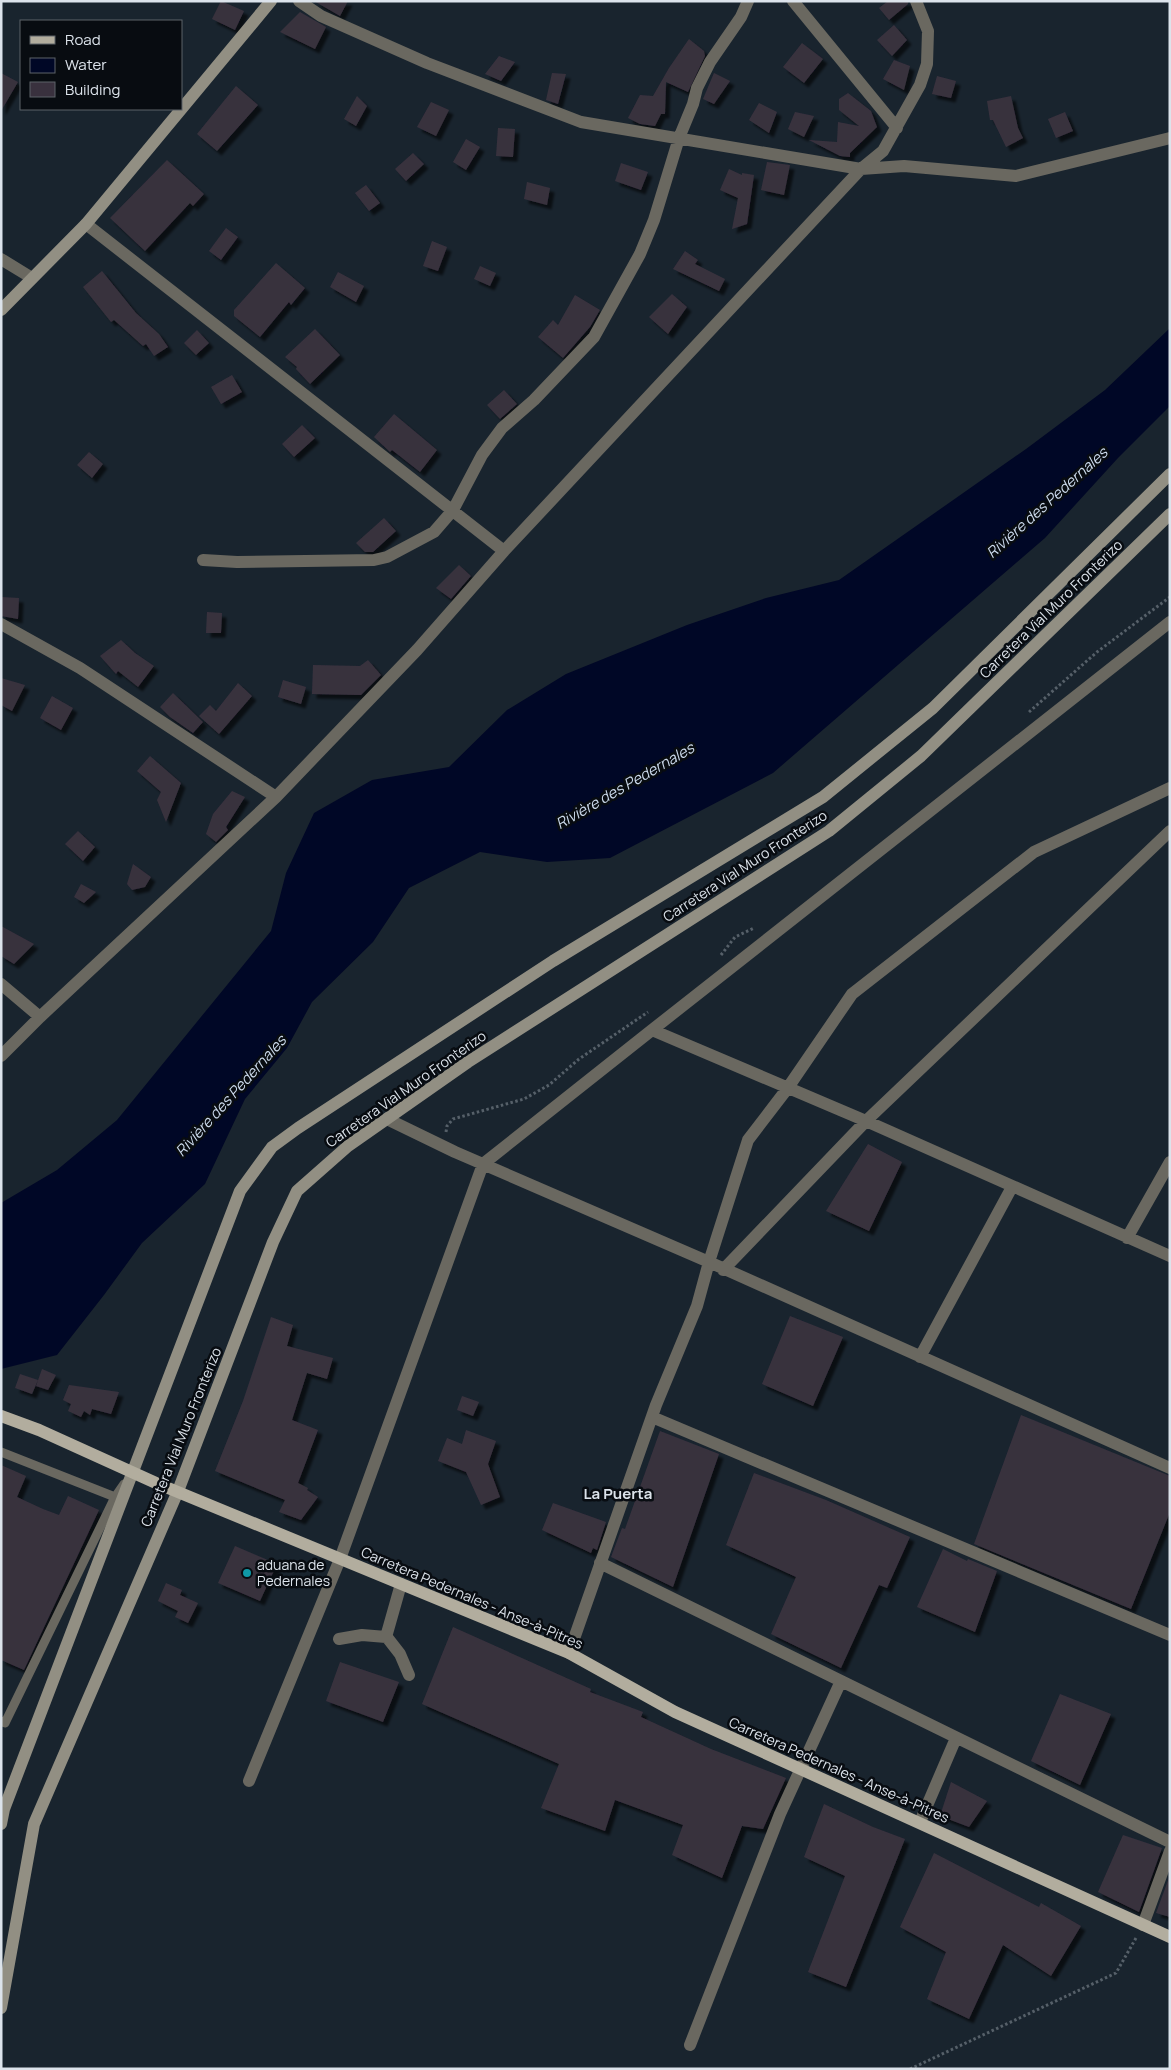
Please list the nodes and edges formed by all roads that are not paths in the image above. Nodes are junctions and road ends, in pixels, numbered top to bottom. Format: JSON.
{"nodes":[{"id":1,"x":299,"y":1,"type":"edge"},
{"id":2,"x":748,"y":1,"type":"edge"},
{"id":3,"x":793,"y":1,"type":"edge"},
{"id":4,"x":916,"y":1,"type":"edge"},
{"id":5,"x":267,"y":3,"type":"edge"},
{"id":6,"x":182,"y":107,"type":"edge"},
{"id":7,"x":179,"y":110,"type":"edge"},
{"id":8,"x":897,"y":128,"type":"junction"},
{"id":9,"x":679,"y":138,"type":"junction"},
{"id":10,"x":1170,"y":138,"type":"edge"},
{"id":11,"x":861,"y":169,"type":"junction"},
{"id":12,"x":86,"y":224,"type":"junction"},
{"id":13,"x":1,"y":259,"type":"edge"},
{"id":14,"x":32,"y":278,"type":"junction"},
{"id":15,"x":1,"y":310,"type":"edge"},
{"id":16,"x":1170,"y":474,"type":"edge"},
{"id":17,"x":453,"y":510,"type":"junction"},
{"id":18,"x":1170,"y":514,"type":"edge"},
{"id":19,"x":504,"y":550,"type":"junction"},
{"id":20,"x":203,"y":560,"type":"dead end"},
{"id":21,"x":1170,"y":622,"type":"edge"},
{"id":22,"x":1,"y":624,"type":"edge"},
{"id":23,"x":1170,"y":788,"type":"edge"},
{"id":24,"x":276,"y":797,"type":"junction"},
{"id":25,"x":1170,"y":831,"type":"edge"},
{"id":26,"x":1,"y":984,"type":"edge"},
{"id":27,"x":40,"y":1017,"type":"junction"},
{"id":28,"x":652,"y":1030,"type":"junction"},
{"id":29,"x":1,"y":1056,"type":"edge"},
{"id":30,"x":786,"y":1089,"type":"junction"},
{"id":31,"x":387,"y":1119,"type":"junction"},
{"id":32,"x":866,"y":1122,"type":"junction"},
{"id":33,"x":1170,"y":1162,"type":"edge"},
{"id":34,"x":483,"y":1164,"type":"junction"},
{"id":35,"x":1012,"y":1187,"type":"junction"},
{"id":36,"x":1127,"y":1238,"type":"junction"},
{"id":37,"x":1170,"y":1256,"type":"edge"},
{"id":38,"x":709,"y":1262,"type":"junction"},
{"id":39,"x":723,"y":1270,"type":"junction"},
{"id":40,"x":920,"y":1358,"type":"junction"},
{"id":41,"x":1,"y":1416,"type":"edge"},
{"id":42,"x":652,"y":1417,"type":"junction"},
{"id":43,"x":1,"y":1452,"type":"edge"},
{"id":44,"x":1170,"y":1468,"type":"edge"},
{"id":45,"x":133,"y":1472,"type":"junction"},
{"id":46,"x":178,"y":1491,"type":"junction"},
{"id":47,"x":115,"y":1497,"type":"junction"},
{"id":48,"x":340,"y":1559,"type":"junction"},
{"id":49,"x":600,"y":1563,"type":"junction"},
{"id":50,"x":401,"y":1584,"type":"junction"},
{"id":51,"x":1170,"y":1635,"type":"edge"},
{"id":52,"x":386,"y":1636,"type":"junction"},
{"id":53,"x":339,"y":1639,"type":"dead end"},
{"id":54,"x":569,"y":1653,"type":"junction"},
{"id":55,"x":409,"y":1675,"type":"dead end"},
{"id":56,"x":841,"y":1681,"type":"junction"},
{"id":57,"x":1,"y":1721,"type":"edge"},
{"id":58,"x":956,"y":1738,"type":"junction"},
{"id":59,"x":249,"y":1781,"type":"dead end"},
{"id":60,"x":920,"y":1822,"type":"junction"},
{"id":61,"x":1,"y":1824,"type":"edge"},
{"id":62,"x":1170,"y":1842,"type":"edge"},
{"id":63,"x":1170,"y":1851,"type":"edge"},
{"id":64,"x":1143,"y":1924,"type":"junction"},
{"id":65,"x":1170,"y":1937,"type":"edge"},
{"id":66,"x":1,"y":2008,"type":"edge"},
{"id":67,"x":690,"y":2045,"type":"dead end"}],
"edges":[{"from":1,"to":9,"type":"street"},
{"from":2,"to":9,"type":"street"},
{"from":3,"to":8,"type":"street"},
{"from":4,"to":8,"type":"street"},
{"from":5,"to":6,"type":"street"},
{"from":7,"to":12,"type":"street"},
{"from":8,"to":11,"type":"street"},
{"from":9,"to":11,"type":"street"},
{"from":9,"to":17,"type":"street"},
{"from":10,"to":11,"type":"street"},
{"from":11,"to":19,"type":"street"},
{"from":12,"to":14,"type":"street"},
{"from":12,"to":17,"type":"street"},
{"from":13,"to":14,"type":"street"},
{"from":14,"to":15,"type":"street"},
{"from":16,"to":45,"type":"street","name":"Carretera Vial Muro Fronterizo"},
{"from":17,"to":19,"type":"street"},
{"from":17,"to":20,"type":"street"},
{"from":18,"to":31,"type":"street","name":"Carretera Vial Muro Fronterizo"},
{"from":19,"to":24,"type":"street"},
{"from":21,"to":28,"type":"street"},
{"from":22,"to":24,"type":"street"},
{"from":23,"to":30,"type":"street"},
{"from":24,"to":27,"type":"street"},
{"from":25,"to":32,"type":"street"},
{"from":26,"to":27,"type":"street"},
{"from":27,"to":29,"type":"street"},
{"from":28,"to":30,"type":"street"},
{"from":28,"to":34,"type":"street"},
{"from":30,"to":32,"type":"street"},
{"from":30,"to":38,"type":"street"},
{"from":31,"to":34,"type":"street"},
{"from":31,"to":46,"type":"street","name":"Carretera Vial Muro Fronterizo"},
{"from":32,"to":35,"type":"street"},
{"from":32,"to":39,"type":"street"},
{"from":33,"to":36,"type":"street"},
{"from":34,"to":38,"type":"street"},
{"from":34,"to":48,"type":"street"},
{"from":35,"to":36,"type":"street"},
{"from":35,"to":40,"type":"street"},
{"from":36,"to":37,"type":"street"},
{"from":38,"to":39,"type":"street"},
{"from":38,"to":42,"type":"street"},
{"from":39,"to":40,"type":"street"},
{"from":40,"to":44,"type":"street"},
{"from":41,"to":45,"type":"main road","name":"Carretera Pedernales - Anse-à-Pitres"},
{"from":42,"to":49,"type":"street"},
{"from":42,"to":51,"type":"street"},
{"from":43,"to":47,"type":"lane"},
{"from":45,"to":46,"type":"main road","name":"Carretera Pedernales - Anse-à-Pitres"},
{"from":45,"to":47,"type":"lane"},
{"from":45,"to":61,"type":"street","name":"Carretera Vial Muro Fronterizo"},
{"from":46,"to":48,"type":"main road","name":"Carretera Pedernales - Anse-à-Pitres"},
{"from":46,"to":66,"type":"street","name":"Carretera Vial Muro Fronterizo"},
{"from":47,"to":57,"type":"lane"},
{"from":48,"to":50,"type":"main road","name":"Carretera Pedernales - Anse-à-Pitres"},
{"from":48,"to":59,"type":"street"},
{"from":49,"to":54,"type":"street"},
{"from":49,"to":56,"type":"street"},
{"from":50,"to":52,"type":"street"},
{"from":50,"to":54,"type":"main road","name":"Carretera Pedernales - Anse-à-Pitres"},
{"from":52,"to":53,"type":"street"},
{"from":52,"to":55,"type":"street"},
{"from":54,"to":60,"type":"main road","name":"Carretera Pedernales - Anse-à-Pitres"},
{"from":56,"to":58,"type":"street"},
{"from":56,"to":67,"type":"street"},
{"from":58,"to":60,"type":"street"},
{"from":58,"to":62,"type":"street"},
{"from":60,"to":64,"type":"main road","name":"Carretera Pedernales - Anse-à-Pitres"},
{"from":63,"to":64,"type":"street"},
{"from":64,"to":65,"type":"main road","name":"Carretera Pedernales - Anse-à-Pitres"}]}
